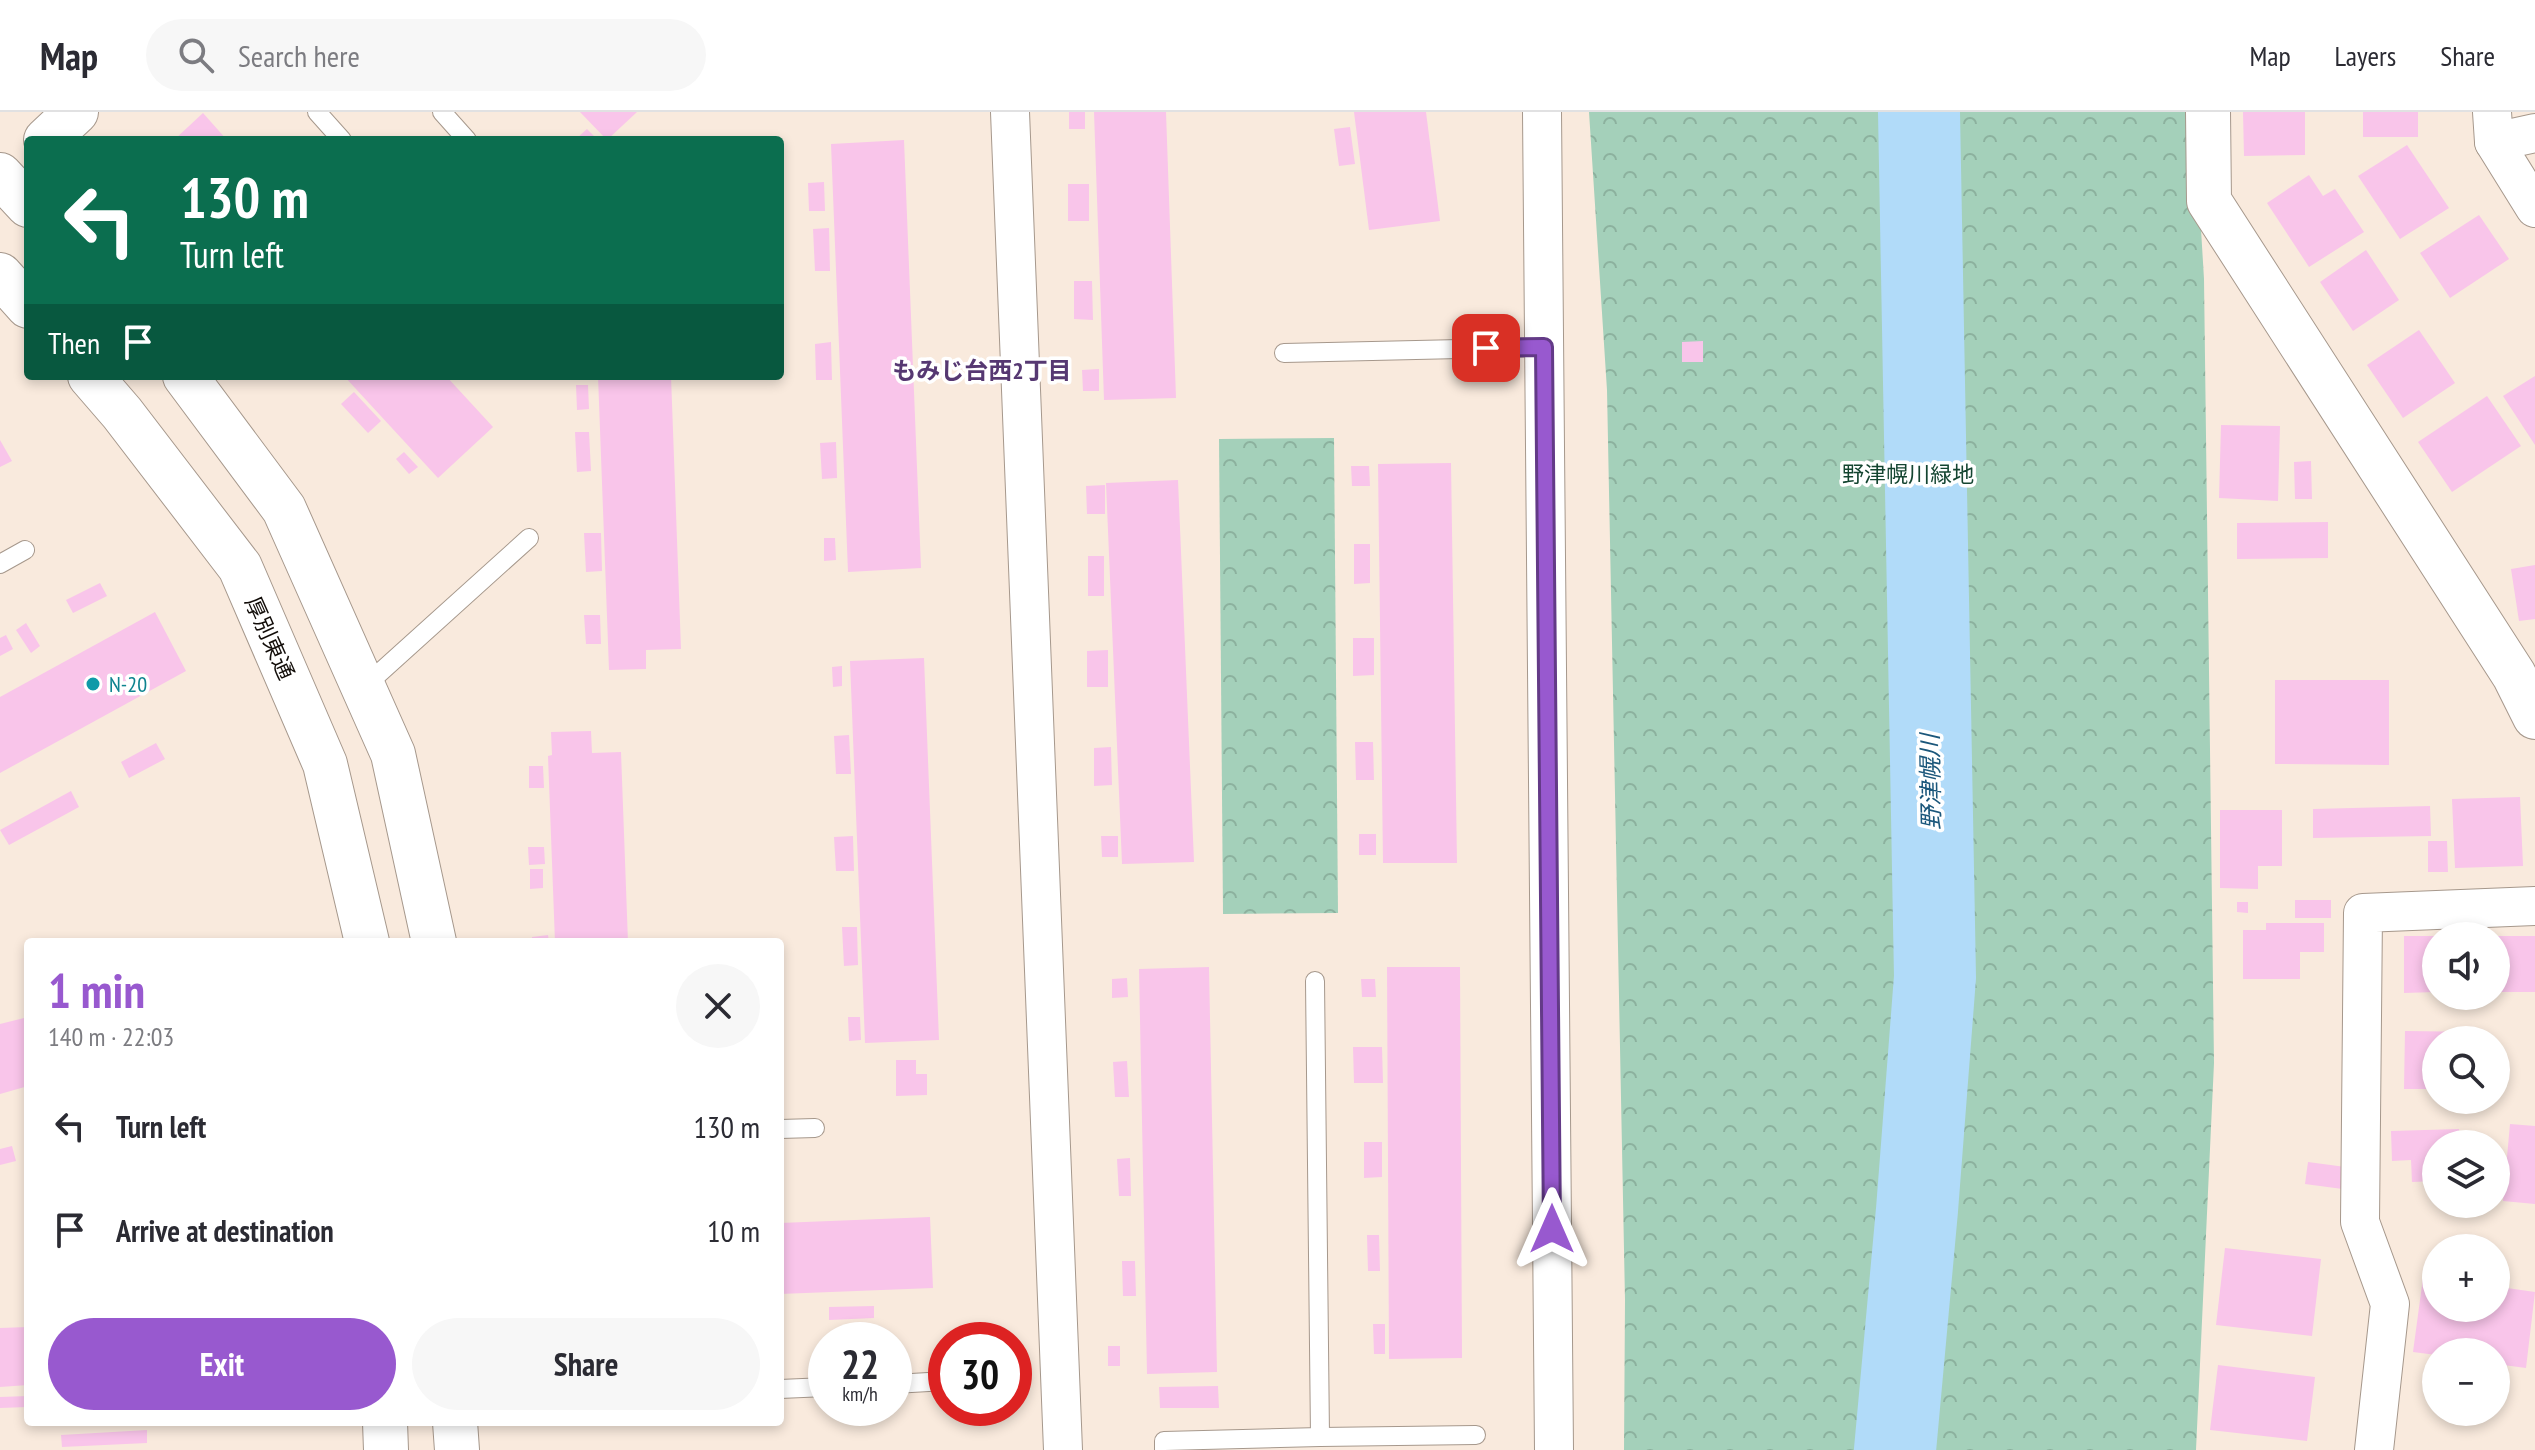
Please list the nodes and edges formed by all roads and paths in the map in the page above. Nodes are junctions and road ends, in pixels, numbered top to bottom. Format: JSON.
{"nodes":[{"id":1,"x":76,"y":112,"type":"edge"},
{"id":2,"x":317,"y":112,"type":"edge"},
{"id":3,"x":442,"y":112,"type":"edge"},
{"id":4,"x":1010,"y":112,"type":"edge"},
{"id":5,"x":1542,"y":112,"type":"edge"},
{"id":6,"x":2208,"y":112,"type":"edge"},
{"id":7,"x":2493,"y":127,"type":"edge"},
{"id":8,"x":2535,"y":133,"type":"edge"},
{"id":9,"x":50,"y":136,"type":"edge"},
{"id":10,"x":338,"y":136,"type":"edge"},
{"id":11,"x":463,"y":136,"type":"edge"},
{"id":12,"x":2535,"y":208,"type":"edge"},
{"id":13,"x":0,"y":275,"type":"edge"},
{"id":14,"x":24,"y":302,"type":"edge"},
{"id":15,"x":1544,"y":347,"type":"junction"},
{"id":16,"x":1284,"y":353,"type":"dead end"},
{"id":17,"x":93,"y":380,"type":"edge"},
{"id":18,"x":188,"y":380,"type":"edge"},
{"id":19,"x":529,"y":538,"type":"dead end"},
{"id":20,"x":25,"y":550,"type":"dead end"},
{"id":21,"x":0,"y":564,"type":"edge"},
{"id":22,"x":2524,"y":672,"type":"edge"},
{"id":23,"x":364,"y":687,"type":"junction"},
{"id":24,"x":2535,"y":717,"type":"edge"},
{"id":25,"x":2535,"y":906,"type":"edge"},
{"id":26,"x":366,"y":938,"type":"edge"},
{"id":27,"x":433,"y":938,"type":"edge"},
{"id":28,"x":1315,"y":981,"type":"dead end"},
{"id":29,"x":815,"y":1128,"type":"dead end"},
{"id":30,"x":784,"y":1129,"type":"edge"},
{"id":31,"x":808,"y":1388,"type":"edge"},
{"id":32,"x":784,"y":1389,"type":"edge"},
{"id":33,"x":385,"y":1426,"type":"edge"},
{"id":34,"x":455,"y":1426,"type":"edge"},
{"id":35,"x":1476,"y":1435,"type":"dead end"},
{"id":36,"x":1320,"y":1437,"type":"junction"},
{"id":37,"x":386,"y":1450,"type":"edge"},
{"id":38,"x":457,"y":1450,"type":"edge"},
{"id":39,"x":1063,"y":1450,"type":"edge"},
{"id":40,"x":1164,"y":1450,"type":"edge"},
{"id":41,"x":1554,"y":1450,"type":"edge"},
{"id":42,"x":2374,"y":1450,"type":"edge"}],
"edges":[{"from":1,"to":9,"type":"street"},
{"from":2,"to":10,"type":"lane"},
{"from":3,"to":11,"type":"lane"},
{"from":4,"to":39,"type":"street"},
{"from":5,"to":15,"type":"street"},
{"from":6,"to":22,"type":"street"},
{"from":7,"to":8,"type":"street"},
{"from":7,"to":12,"type":"street"},
{"from":13,"to":14,"type":"street"},
{"from":15,"to":16,"type":"lane"},
{"from":15,"to":41,"type":"street"},
{"from":17,"to":26,"type":"street","name":"厚別東通"},
{"from":18,"to":23,"type":"street"},
{"from":19,"to":23,"type":"lane"},
{"from":20,"to":21,"type":"lane"},
{"from":22,"to":24,"type":"street"},
{"from":23,"to":27,"type":"street"},
{"from":25,"to":42,"type":"street"},
{"from":28,"to":36,"type":"lane"},
{"from":29,"to":30,"type":"lane"},
{"from":31,"to":32,"type":"lane"},
{"from":33,"to":37,"type":"street"},
{"from":34,"to":38,"type":"street"},
{"from":35,"to":36,"type":"lane"},
{"from":36,"to":40,"type":"lane"}]}
